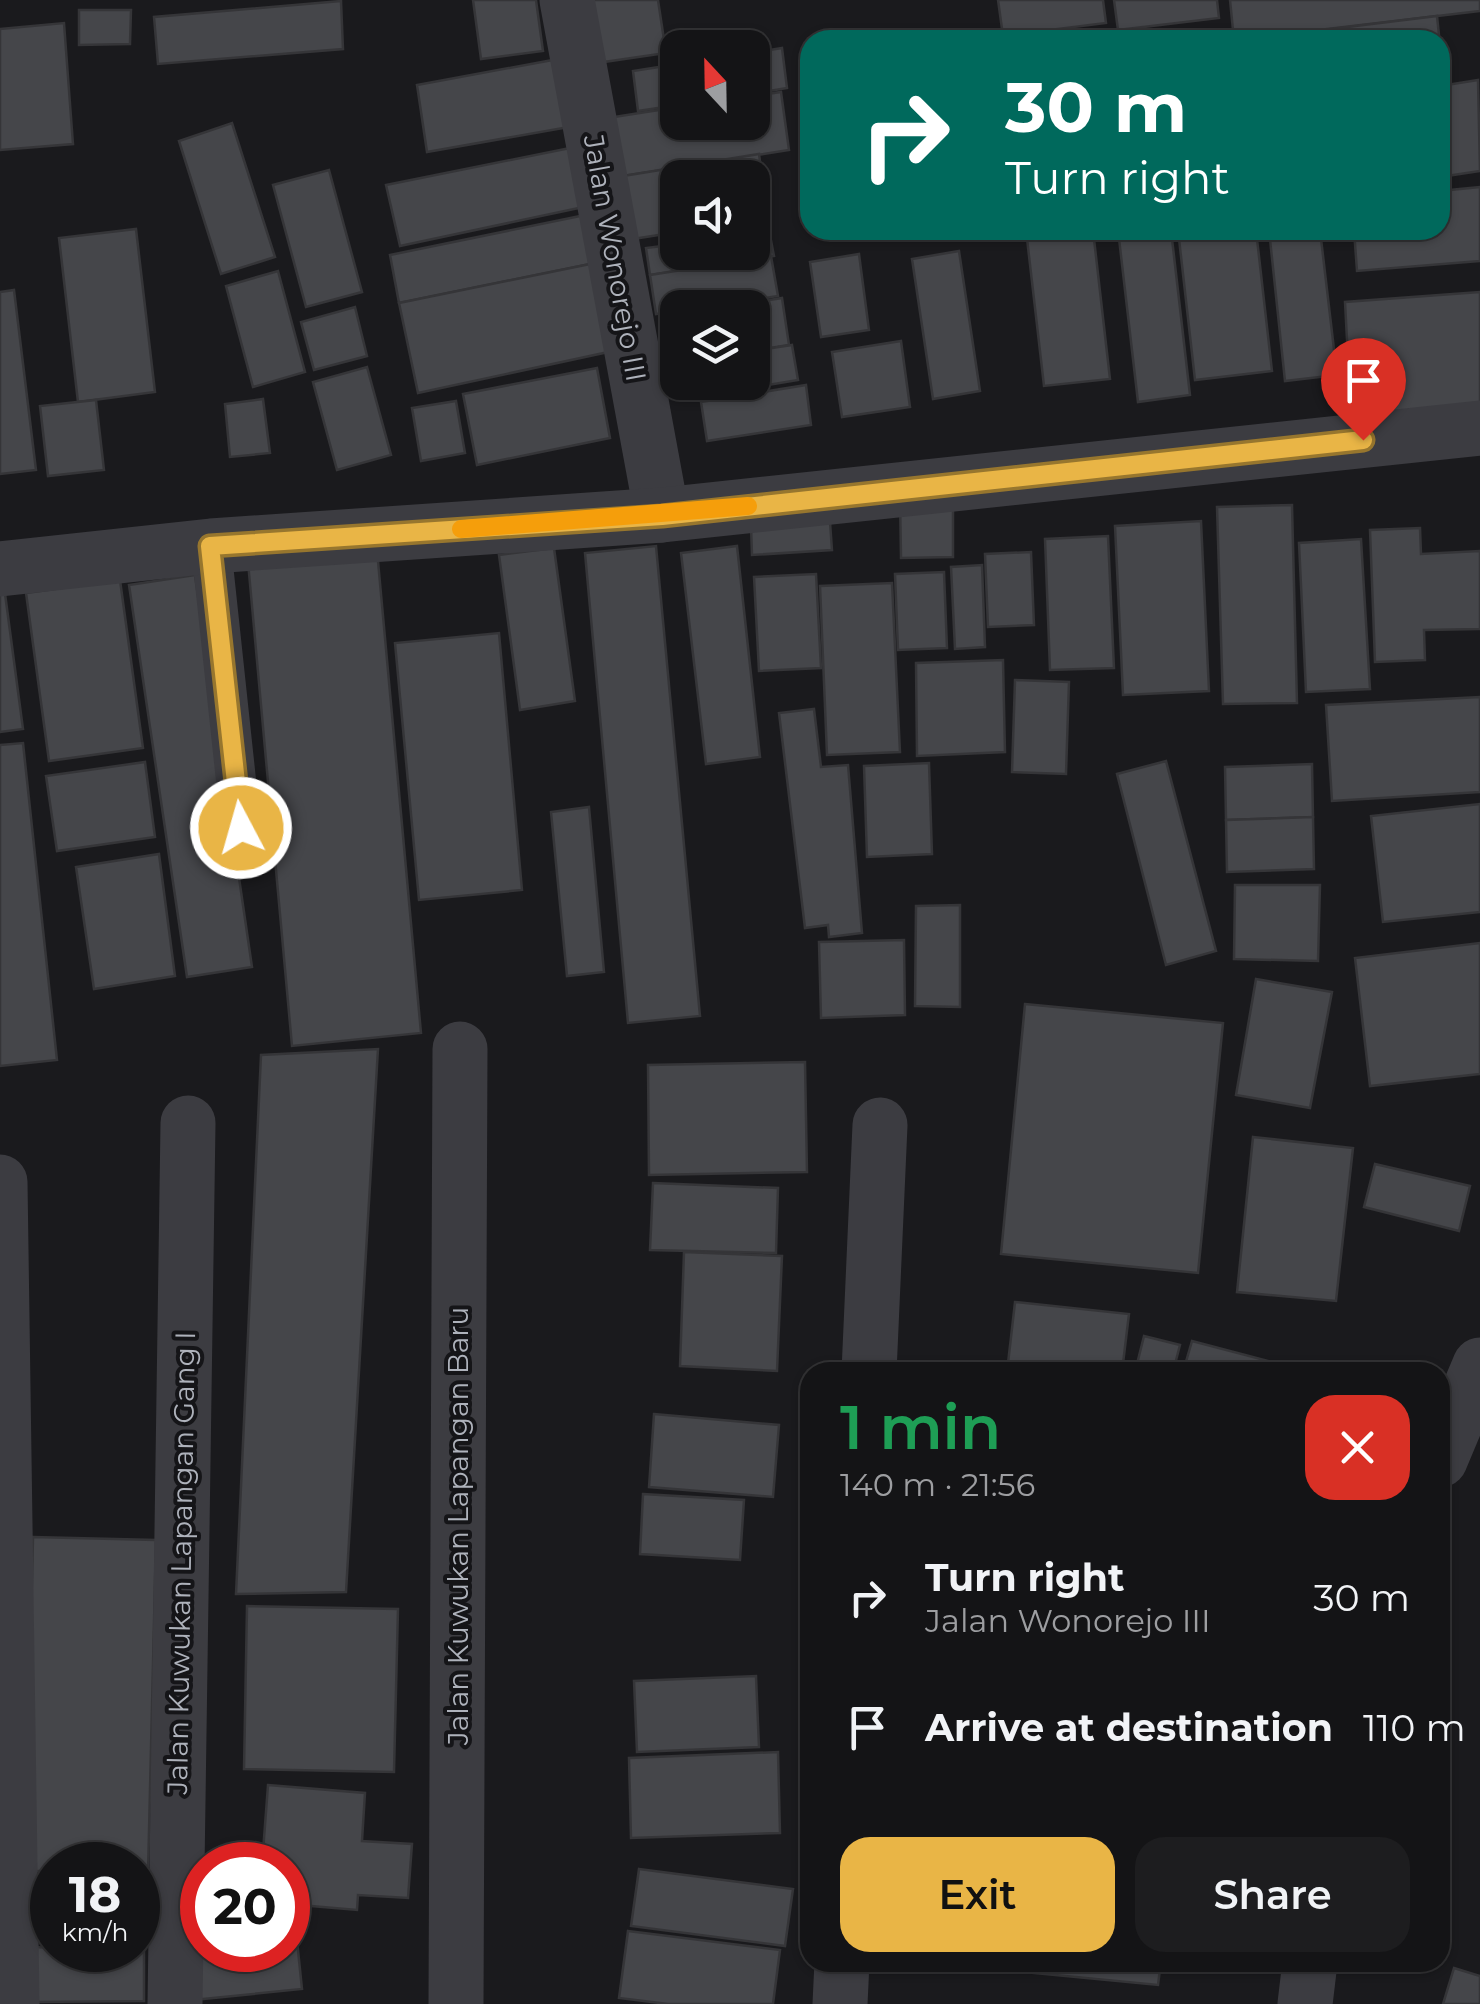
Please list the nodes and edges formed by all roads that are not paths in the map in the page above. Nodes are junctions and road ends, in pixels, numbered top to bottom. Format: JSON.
{"nodes":[{"id":1,"x":568,"y":0,"type":"edge"},
{"id":2,"x":1480,"y":428,"type":"edge"},
{"id":3,"x":662,"y":516,"type":"junction"},
{"id":4,"x":210,"y":546,"type":"junction"},
{"id":5,"x":0,"y":569,"type":"edge"},
{"id":6,"x":241,"y":828,"type":"dead end"},
{"id":7,"x":460,"y":1049,"type":"dead end"},
{"id":8,"x":188,"y":1123,"type":"dead end"},
{"id":9,"x":880,"y":1125,"type":"dead end"},
{"id":10,"x":0,"y":1182,"type":"edge"},
{"id":11,"x":869,"y":1362,"type":"edge"},
{"id":12,"x":1480,"y":1364,"type":"edge"},
{"id":13,"x":1450,"y":1436,"type":"edge"},
{"id":14,"x":842,"y":1972,"type":"edge"},
{"id":15,"x":1309,"y":1972,"type":"edge"},
{"id":16,"x":12,"y":2004,"type":"edge"},
{"id":17,"x":176,"y":2004,"type":"edge"},
{"id":18,"x":456,"y":2004,"type":"edge"},
{"id":19,"x":840,"y":2004,"type":"edge"},
{"id":20,"x":1305,"y":2004,"type":"edge"}],
"edges":[{"from":1,"to":3,"type":"street","name":"Jalan Wonorejo III"},
{"from":2,"to":3,"type":"street"},
{"from":3,"to":4,"type":"street"},
{"from":4,"to":5,"type":"street"},
{"from":4,"to":6,"type":"lane"},
{"from":7,"to":18,"type":"street","name":"Jalan Kuwukan Lapangan Baru"},
{"from":8,"to":17,"type":"street","name":"Jalan Kuwukan Lapangan Gang I"},
{"from":9,"to":11,"type":"street"},
{"from":10,"to":16,"type":"street"},
{"from":12,"to":13,"type":"street"},
{"from":14,"to":19,"type":"street"},
{"from":15,"to":20,"type":"street"}]}
